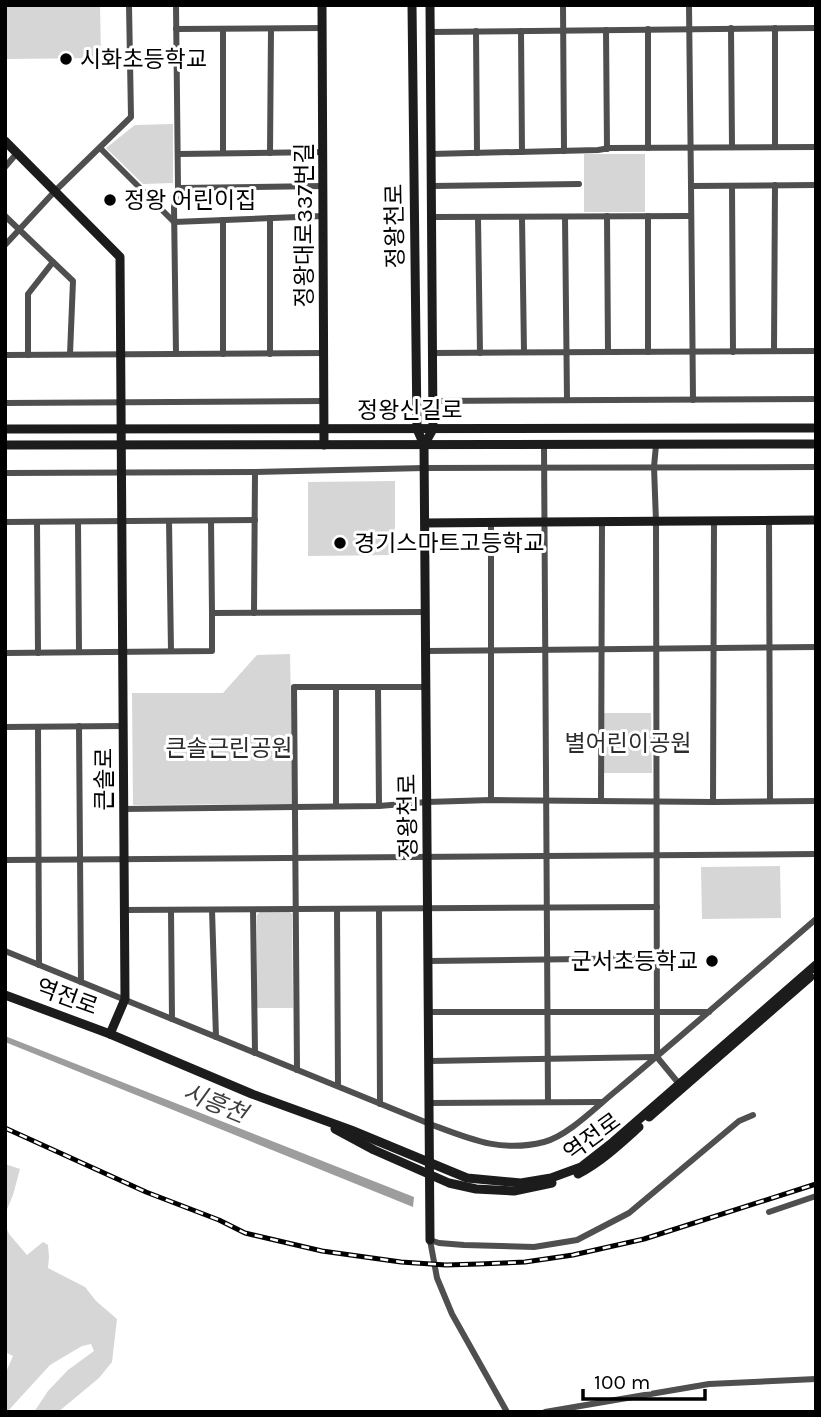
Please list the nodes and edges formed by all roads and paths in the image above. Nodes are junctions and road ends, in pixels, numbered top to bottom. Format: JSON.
{"nodes":[{"id":1,"x":129,"y":5,"type":"edge"},
{"id":2,"x":176,"y":5,"type":"edge"},
{"id":3,"x":322,"y":5,"type":"edge"},
{"id":4,"x":412,"y":5,"type":"edge"},
{"id":5,"x":430,"y":5,"type":"edge"},
{"id":6,"x":563,"y":5,"type":"edge"},
{"id":7,"x":689,"y":5,"type":"edge"},
{"id":8,"x":816,"y":27,"type":"edge"},
{"id":9,"x":322,"y":28,"type":"junction"},
{"id":10,"x":731,"y":28,"type":"junction"},
{"id":11,"x":775,"y":28,"type":"junction"},
{"id":12,"x":176,"y":29,"type":"junction"},
{"id":13,"x":223,"y":29,"type":"junction"},
{"id":14,"x":271,"y":29,"type":"junction"},
{"id":15,"x":648,"y":29,"type":"junction"},
{"id":16,"x":689,"y":29,"type":"junction"},
{"id":17,"x":563,"y":30,"type":"junction"},
{"id":18,"x":606,"y":30,"type":"junction"},
{"id":19,"x":476,"y":31,"type":"junction"},
{"id":20,"x":521,"y":31,"type":"junction"},
{"id":21,"x":430,"y":32,"type":"junction"},
{"id":22,"x":5,"y":141,"type":"edge"},
{"id":23,"x":733,"y":147,"type":"junction"},
{"id":24,"x":775,"y":147,"type":"junction"},
{"id":25,"x":816,"y":147,"type":"edge"},
{"id":26,"x":100,"y":148,"type":"junction"},
{"id":27,"x":648,"y":148,"type":"junction"},
{"id":28,"x":690,"y":148,"type":"junction"},
{"id":29,"x":607,"y":149,"type":"junction"},
{"id":30,"x":564,"y":151,"type":"junction"},
{"id":31,"x":323,"y":152,"type":"junction"},
{"id":32,"x":522,"y":152,"type":"junction"},
{"id":33,"x":17,"y":153,"type":"junction"},
{"id":34,"x":223,"y":153,"type":"junction"},
{"id":35,"x":271,"y":153,"type":"junction"},
{"id":36,"x":477,"y":153,"type":"junction"},
{"id":37,"x":178,"y":154,"type":"junction"},
{"id":38,"x":431,"y":154,"type":"junction"},
{"id":39,"x":5,"y":167,"type":"edge"},
{"id":40,"x":579,"y":184,"type":"dead end"},
{"id":41,"x":775,"y":185,"type":"junction"},
{"id":42,"x":816,"y":185,"type":"edge"},
{"id":43,"x":323,"y":186,"type":"junction"},
{"id":44,"x":431,"y":186,"type":"junction"},
{"id":45,"x":691,"y":186,"type":"junction"},
{"id":46,"x":732,"y":186,"type":"junction"},
{"id":47,"x":178,"y":188,"type":"junction"},
{"id":48,"x":55,"y":191,"type":"junction"},
{"id":49,"x":5,"y":216,"type":"edge"},
{"id":50,"x":323,"y":216,"type":"junction"},
{"id":51,"x":565,"y":216,"type":"junction"},
{"id":52,"x":607,"y":216,"type":"junction"},
{"id":53,"x":648,"y":216,"type":"junction"},
{"id":54,"x":691,"y":216,"type":"junction"},
{"id":55,"x":432,"y":217,"type":"junction"},
{"id":56,"x":478,"y":217,"type":"junction"},
{"id":57,"x":522,"y":217,"type":"junction"},
{"id":58,"x":270,"y":218,"type":"junction"},
{"id":59,"x":223,"y":220,"type":"junction"},
{"id":60,"x":174,"y":222,"type":"junction"},
{"id":61,"x":20,"y":230,"type":"junction"},
{"id":62,"x":5,"y":245,"type":"edge"},
{"id":63,"x":53,"y":262,"type":"junction"},
{"id":64,"x":774,"y":351,"type":"junction"},
{"id":65,"x":816,"y":351,"type":"edge"},
{"id":66,"x":524,"y":352,"type":"junction"},
{"id":67,"x":566,"y":352,"type":"junction"},
{"id":68,"x":608,"y":352,"type":"junction"},
{"id":69,"x":648,"y":352,"type":"junction"},
{"id":70,"x":692,"y":352,"type":"junction"},
{"id":71,"x":733,"y":352,"type":"junction"},
{"id":72,"x":324,"y":353,"type":"junction"},
{"id":73,"x":433,"y":353,"type":"junction"},
{"id":74,"x":480,"y":353,"type":"junction"},
{"id":75,"x":70,"y":354,"type":"junction"},
{"id":76,"x":121,"y":354,"type":"junction"},
{"id":77,"x":176,"y":354,"type":"junction"},
{"id":78,"x":223,"y":354,"type":"junction"},
{"id":79,"x":270,"y":354,"type":"junction"},
{"id":80,"x":5,"y":355,"type":"edge"},
{"id":81,"x":28,"y":355,"type":"junction"},
{"id":82,"x":816,"y":399,"type":"edge"},
{"id":83,"x":566,"y":400,"type":"junction"},
{"id":84,"x":693,"y":400,"type":"junction"},
{"id":85,"x":324,"y":401,"type":"junction"},
{"id":86,"x":433,"y":401,"type":"junction"},
{"id":87,"x":121,"y":402,"type":"junction"},
{"id":88,"x":5,"y":403,"type":"edge"},
{"id":89,"x":816,"y":428,"type":"edge"},
{"id":90,"x":5,"y":429,"type":"edge"},
{"id":91,"x":121,"y":429,"type":"junction"},
{"id":92,"x":324,"y":429,"type":"junction"},
{"id":93,"x":416,"y":429,"type":"junction"},
{"id":94,"x":433,"y":429,"type":"junction"},
{"id":95,"x":121,"y":444,"type":"junction"},
{"id":96,"x":544,"y":444,"type":"junction"},
{"id":97,"x":656,"y":444,"type":"junction"},
{"id":98,"x":816,"y":444,"type":"edge"},
{"id":99,"x":5,"y":445,"type":"edge"},
{"id":100,"x":324,"y":445,"type":"junction"},
{"id":101,"x":424,"y":445,"type":"junction"},
{"id":102,"x":654,"y":467,"type":"junction"},
{"id":103,"x":816,"y":467,"type":"edge"},
{"id":104,"x":424,"y":468,"type":"junction"},
{"id":105,"x":544,"y":468,"type":"junction"},
{"id":106,"x":255,"y":472,"type":"junction"},
{"id":107,"x":5,"y":473,"type":"edge"},
{"id":108,"x":122,"y":473,"type":"junction"},
{"id":109,"x":255,"y":520,"type":"junction"},
{"id":110,"x":816,"y":520,"type":"edge"},
{"id":111,"x":122,"y":521,"type":"junction"},
{"id":112,"x":169,"y":521,"type":"junction"},
{"id":113,"x":211,"y":521,"type":"junction"},
{"id":114,"x":714,"y":521,"type":"junction"},
{"id":115,"x":769,"y":521,"type":"junction"},
{"id":116,"x":5,"y":522,"type":"edge"},
{"id":117,"x":37,"y":522,"type":"junction"},
{"id":118,"x":78,"y":522,"type":"junction"},
{"id":119,"x":545,"y":522,"type":"junction"},
{"id":120,"x":601,"y":522,"type":"junction"},
{"id":121,"x":656,"y":522,"type":"junction"},
{"id":122,"x":425,"y":523,"type":"junction"},
{"id":123,"x":491,"y":523,"type":"junction"},
{"id":124,"x":426,"y":612,"type":"junction"},
{"id":125,"x":254,"y":613,"type":"junction"},
{"id":126,"x":212,"y":614,"type":"junction"},
{"id":127,"x":816,"y":647,"type":"edge"},
{"id":128,"x":713,"y":648,"type":"junction"},
{"id":129,"x":769,"y":648,"type":"junction"},
{"id":130,"x":545,"y":649,"type":"junction"},
{"id":131,"x":602,"y":649,"type":"junction"},
{"id":132,"x":656,"y":649,"type":"junction"},
{"id":133,"x":426,"y":650,"type":"junction"},
{"id":134,"x":492,"y":650,"type":"junction"},
{"id":135,"x":171,"y":651,"type":"junction"},
{"id":136,"x":79,"y":652,"type":"junction"},
{"id":137,"x":122,"y":652,"type":"junction"},
{"id":138,"x":5,"y":653,"type":"edge"},
{"id":139,"x":38,"y":653,"type":"junction"},
{"id":140,"x":336,"y":687,"type":"junction"},
{"id":141,"x":378,"y":687,"type":"junction"},
{"id":142,"x":426,"y":687,"type":"junction"},
{"id":143,"x":79,"y":726,"type":"junction"},
{"id":144,"x":123,"y":726,"type":"junction"},
{"id":145,"x":5,"y":727,"type":"edge"},
{"id":146,"x":38,"y":727,"type":"junction"},
{"id":147,"x":491,"y":800,"type":"junction"},
{"id":148,"x":545,"y":800,"type":"junction"},
{"id":149,"x":601,"y":800,"type":"junction"},
{"id":150,"x":816,"y":800,"type":"edge"},
{"id":151,"x":657,"y":801,"type":"junction"},
{"id":152,"x":770,"y":801,"type":"junction"},
{"id":153,"x":427,"y":802,"type":"junction"},
{"id":154,"x":713,"y":802,"type":"junction"},
{"id":155,"x":336,"y":806,"type":"junction"},
{"id":156,"x":379,"y":806,"type":"junction"},
{"id":157,"x":295,"y":807,"type":"junction"},
{"id":158,"x":124,"y":809,"type":"junction"},
{"id":159,"x":816,"y":853,"type":"edge"},
{"id":160,"x":656,"y":855,"type":"junction"},
{"id":161,"x":547,"y":856,"type":"junction"},
{"id":162,"x":428,"y":857,"type":"junction"},
{"id":163,"x":295,"y":858,"type":"junction"},
{"id":164,"x":80,"y":859,"type":"junction"},
{"id":165,"x":124,"y":859,"type":"junction"},
{"id":166,"x":5,"y":860,"type":"edge"},
{"id":167,"x":39,"y":860,"type":"junction"},
{"id":168,"x":657,"y":907,"type":"junction"},
{"id":169,"x":547,"y":908,"type":"junction"},
{"id":170,"x":296,"y":909,"type":"junction"},
{"id":171,"x":337,"y":909,"type":"junction"},
{"id":172,"x":379,"y":909,"type":"junction"},
{"id":173,"x":428,"y":909,"type":"junction"},
{"id":174,"x":124,"y":910,"type":"junction"},
{"id":175,"x":171,"y":910,"type":"junction"},
{"id":176,"x":212,"y":910,"type":"junction"},
{"id":177,"x":253,"y":910,"type":"junction"},
{"id":178,"x":816,"y":919,"type":"edge"},
{"id":179,"x":5,"y":951,"type":"edge"},
{"id":180,"x":657,"y":958,"type":"junction"},
{"id":181,"x":547,"y":959,"type":"junction"},
{"id":182,"x":429,"y":961,"type":"junction"},
{"id":183,"x":39,"y":965,"type":"junction"},
{"id":184,"x":816,"y":965,"type":"edge"},
{"id":185,"x":816,"y":972,"type":"edge"},
{"id":186,"x":81,"y":982,"type":"junction"},
{"id":187,"x":5,"y":995,"type":"edge"},
{"id":188,"x":125,"y":999,"type":"junction"},
{"id":189,"x":547,"y":1011,"type":"junction"},
{"id":190,"x":657,"y":1011,"type":"junction"},
{"id":191,"x":429,"y":1012,"type":"junction"},
{"id":192,"x":709,"y":1012,"type":"junction"},
{"id":193,"x":172,"y":1019,"type":"junction"},
{"id":194,"x":110,"y":1034,"type":"junction"},
{"id":195,"x":216,"y":1037,"type":"junction"},
{"id":196,"x":256,"y":1053,"type":"junction"},
{"id":197,"x":657,"y":1057,"type":"junction"},
{"id":198,"x":548,"y":1059,"type":"junction"},
{"id":199,"x":430,"y":1061,"type":"junction"},
{"id":200,"x":297,"y":1070,"type":"junction"},
{"id":201,"x":338,"y":1086,"type":"junction"},
{"id":202,"x":681,"y":1086,"type":"junction"},
{"id":203,"x":548,"y":1102,"type":"junction"},
{"id":204,"x":602,"y":1102,"type":"junction"},
{"id":205,"x":430,"y":1103,"type":"junction"},
{"id":206,"x":380,"y":1104,"type":"junction"},
{"id":207,"x":309,"y":1115,"type":"junction"},
{"id":208,"x":752,"y":1115,"type":"dead end"},
{"id":209,"x":430,"y":1124,"type":"junction"},
{"id":210,"x":430,"y":1163,"type":"junction"},
{"id":211,"x":431,"y":1175,"type":"junction"},
{"id":212,"x":816,"y":1196,"type":"edge"},
{"id":213,"x":769,"y":1212,"type":"dead end"},
{"id":214,"x":430,"y":1240,"type":"junction"},
{"id":215,"x":816,"y":1379,"type":"edge"},
{"id":216,"x":507,"y":1412,"type":"edge"},
{"id":217,"x":545,"y":1412,"type":"edge"}],
"edges":[{"from":1,"to":26,"type":"street"},
{"from":2,"to":12,"type":"street"},
{"from":3,"to":9,"type":"street","name":"정왕대로337번길"},
{"from":4,"to":93,"type":"street","name":"정왕천로"},
{"from":5,"to":21,"type":"street","name":"정왕천로"},
{"from":6,"to":17,"type":"street"},
{"from":7,"to":16,"type":"street"},
{"from":8,"to":11,"type":"street"},
{"from":9,"to":14,"type":"street"},
{"from":9,"to":31,"type":"street","name":"정왕대로337번길"},
{"from":10,"to":11,"type":"street"},
{"from":10,"to":16,"type":"street"},
{"from":10,"to":23,"type":"street"},
{"from":11,"to":24,"type":"street"},
{"from":12,"to":13,"type":"street"},
{"from":12,"to":37,"type":"street"},
{"from":13,"to":14,"type":"street"},
{"from":13,"to":34,"type":"street"},
{"from":14,"to":35,"type":"street"},
{"from":15,"to":16,"type":"street"},
{"from":15,"to":18,"type":"street"},
{"from":15,"to":27,"type":"street"},
{"from":16,"to":28,"type":"street"},
{"from":17,"to":18,"type":"street"},
{"from":17,"to":20,"type":"street"},
{"from":17,"to":30,"type":"street"},
{"from":18,"to":29,"type":"street"},
{"from":19,"to":20,"type":"street"},
{"from":19,"to":21,"type":"street"},
{"from":19,"to":36,"type":"street"},
{"from":20,"to":32,"type":"street"},
{"from":21,"to":38,"type":"street","name":"정왕천로"},
{"from":22,"to":33,"type":"street","name":"큰솔로"},
{"from":23,"to":24,"type":"street"},
{"from":23,"to":28,"type":"street"},
{"from":24,"to":25,"type":"street"},
{"from":26,"to":48,"type":"street"},
{"from":26,"to":60,"type":"street"},
{"from":27,"to":28,"type":"street"},
{"from":27,"to":29,"type":"street"},
{"from":28,"to":45,"type":"street"},
{"from":29,"to":30,"type":"street"},
{"from":30,"to":32,"type":"street"},
{"from":31,"to":35,"type":"street"},
{"from":31,"to":43,"type":"street","name":"정왕대로337번길"},
{"from":32,"to":36,"type":"street"},
{"from":33,"to":39,"type":"street"},
{"from":33,"to":48,"type":"street","name":"큰솔로"},
{"from":34,"to":35,"type":"street"},
{"from":34,"to":37,"type":"street"},
{"from":36,"to":38,"type":"street"},
{"from":37,"to":47,"type":"street"},
{"from":38,"to":44,"type":"street","name":"정왕천로"},
{"from":40,"to":44,"type":"street","name":"정왕천로"},
{"from":41,"to":42,"type":"street"},
{"from":41,"to":46,"type":"street"},
{"from":41,"to":64,"type":"street"},
{"from":43,"to":47,"type":"street"},
{"from":43,"to":50,"type":"street","name":"정왕대로337번길"},
{"from":44,"to":55,"type":"street","name":"정왕천로"},
{"from":45,"to":46,"type":"street"},
{"from":45,"to":54,"type":"street"},
{"from":46,"to":71,"type":"street"},
{"from":47,"to":60,"type":"street"},
{"from":48,"to":61,"type":"street"},
{"from":48,"to":76,"type":"street","name":"큰솔로"},
{"from":49,"to":61,"type":"street"},
{"from":50,"to":58,"type":"street"},
{"from":50,"to":72,"type":"street","name":"정왕대로337번길"},
{"from":51,"to":52,"type":"street"},
{"from":51,"to":57,"type":"street"},
{"from":51,"to":67,"type":"street"},
{"from":52,"to":53,"type":"street"},
{"from":52,"to":68,"type":"street"},
{"from":53,"to":54,"type":"street"},
{"from":53,"to":69,"type":"street"},
{"from":54,"to":70,"type":"street"},
{"from":55,"to":56,"type":"street"},
{"from":55,"to":73,"type":"street","name":"정왕천로"},
{"from":56,"to":57,"type":"street"},
{"from":56,"to":74,"type":"street"},
{"from":57,"to":66,"type":"street"},
{"from":58,"to":59,"type":"street"},
{"from":58,"to":79,"type":"street"},
{"from":59,"to":60,"type":"street"},
{"from":59,"to":78,"type":"street"},
{"from":60,"to":77,"type":"street"},
{"from":61,"to":62,"type":"street"},
{"from":61,"to":63,"type":"street"},
{"from":63,"to":75,"type":"street"},
{"from":63,"to":81,"type":"street"},
{"from":64,"to":65,"type":"street"},
{"from":64,"to":71,"type":"street"},
{"from":66,"to":67,"type":"street"},
{"from":66,"to":74,"type":"street"},
{"from":67,"to":68,"type":"street"},
{"from":67,"to":83,"type":"street"},
{"from":68,"to":69,"type":"street"},
{"from":69,"to":70,"type":"street"},
{"from":70,"to":71,"type":"street"},
{"from":70,"to":84,"type":"street"},
{"from":72,"to":79,"type":"street"},
{"from":72,"to":85,"type":"street","name":"정왕대로337번길"},
{"from":73,"to":74,"type":"street"},
{"from":73,"to":86,"type":"street","name":"정왕천로"},
{"from":75,"to":76,"type":"street"},
{"from":75,"to":81,"type":"street"},
{"from":76,"to":77,"type":"street"},
{"from":76,"to":87,"type":"street","name":"큰솔로"},
{"from":77,"to":78,"type":"street"},
{"from":78,"to":79,"type":"street"},
{"from":80,"to":81,"type":"street"},
{"from":82,"to":84,"type":"street"},
{"from":83,"to":84,"type":"street"},
{"from":83,"to":86,"type":"street"},
{"from":85,"to":87,"type":"street"},
{"from":85,"to":92,"type":"street","name":"정왕대로337번길"},
{"from":86,"to":94,"type":"street","name":"정왕천로"},
{"from":87,"to":88,"type":"street"},
{"from":87,"to":91,"type":"street","name":"큰솔로"},
{"from":89,"to":94,"type":"street","name":"정왕신길로"},
{"from":90,"to":91,"type":"street","name":"정왕신길로"},
{"from":91,"to":92,"type":"street","name":"정왕신길로"},
{"from":91,"to":95,"type":"street","name":"큰솔로"},
{"from":92,"to":93,"type":"street","name":"정왕신길로"},
{"from":92,"to":100,"type":"street","name":"정왕대로337번길"},
{"from":93,"to":94,"type":"street","name":"정왕신길로"},
{"from":93,"to":101,"type":"street","name":"정왕천로"},
{"from":94,"to":101,"type":"street","name":"정왕천로"},
{"from":95,"to":99,"type":"street","name":"정왕신길로"},
{"from":95,"to":100,"type":"street","name":"정왕신길로"},
{"from":95,"to":108,"type":"street","name":"큰솔로"},
{"from":96,"to":97,"type":"street","name":"정왕신길로"},
{"from":96,"to":101,"type":"street","name":"정왕신길로"},
{"from":96,"to":105,"type":"street"},
{"from":97,"to":98,"type":"street","name":"정왕신길로"},
{"from":97,"to":102,"type":"street"},
{"from":100,"to":101,"type":"street","name":"정왕신길로"},
{"from":101,"to":104,"type":"street","name":"정왕천로"},
{"from":102,"to":103,"type":"street"},
{"from":102,"to":105,"type":"street"},
{"from":102,"to":121,"type":"street"},
{"from":104,"to":105,"type":"street"},
{"from":104,"to":106,"type":"street"},
{"from":104,"to":122,"type":"street","name":"정왕천로"},
{"from":105,"to":119,"type":"street"},
{"from":106,"to":108,"type":"street"},
{"from":106,"to":109,"type":"street"},
{"from":107,"to":108,"type":"street"},
{"from":108,"to":111,"type":"street","name":"큰솔로"},
{"from":109,"to":113,"type":"street"},
{"from":109,"to":125,"type":"street"},
{"from":110,"to":115,"type":"street"},
{"from":111,"to":112,"type":"street"},
{"from":111,"to":118,"type":"street"},
{"from":111,"to":137,"type":"street","name":"큰솔로"},
{"from":112,"to":113,"type":"street"},
{"from":112,"to":135,"type":"street"},
{"from":113,"to":126,"type":"street"},
{"from":114,"to":115,"type":"street"},
{"from":114,"to":121,"type":"street"},
{"from":114,"to":128,"type":"street"},
{"from":115,"to":129,"type":"street"},
{"from":116,"to":117,"type":"street"},
{"from":117,"to":118,"type":"street"},
{"from":117,"to":139,"type":"street"},
{"from":118,"to":136,"type":"street"},
{"from":119,"to":120,"type":"street"},
{"from":119,"to":123,"type":"street"},
{"from":119,"to":130,"type":"street"},
{"from":120,"to":121,"type":"street"},
{"from":120,"to":131,"type":"street"},
{"from":121,"to":132,"type":"street"},
{"from":122,"to":123,"type":"street"},
{"from":122,"to":124,"type":"street","name":"정왕천로"},
{"from":123,"to":134,"type":"street"},
{"from":124,"to":125,"type":"street"},
{"from":124,"to":133,"type":"street","name":"정왕천로"},
{"from":125,"to":126,"type":"street"},
{"from":126,"to":135,"type":"street"},
{"from":127,"to":129,"type":"street"},
{"from":128,"to":129,"type":"street"},
{"from":128,"to":132,"type":"street"},
{"from":128,"to":154,"type":"street"},
{"from":129,"to":152,"type":"street"},
{"from":130,"to":131,"type":"street"},
{"from":130,"to":134,"type":"street"},
{"from":130,"to":148,"type":"street"},
{"from":131,"to":132,"type":"street"},
{"from":131,"to":149,"type":"street"},
{"from":132,"to":151,"type":"street"},
{"from":133,"to":134,"type":"street"},
{"from":133,"to":142,"type":"street","name":"정왕천로"},
{"from":134,"to":147,"type":"street"},
{"from":135,"to":137,"type":"street"},
{"from":136,"to":137,"type":"street"},
{"from":136,"to":139,"type":"street"},
{"from":137,"to":144,"type":"street","name":"큰솔로"},
{"from":138,"to":139,"type":"street"},
{"from":140,"to":141,"type":"street"},
{"from":140,"to":155,"type":"street"},
{"from":140,"to":157,"type":"street"},
{"from":141,"to":142,"type":"street"},
{"from":141,"to":156,"type":"street"},
{"from":142,"to":153,"type":"street","name":"정왕천로"},
{"from":143,"to":144,"type":"street"},
{"from":143,"to":146,"type":"street"},
{"from":143,"to":164,"type":"street"},
{"from":144,"to":158,"type":"street","name":"큰솔로"},
{"from":145,"to":146,"type":"street"},
{"from":146,"to":167,"type":"street"},
{"from":147,"to":148,"type":"street"},
{"from":147,"to":153,"type":"street"},
{"from":148,"to":149,"type":"street"},
{"from":148,"to":161,"type":"street"},
{"from":149,"to":151,"type":"street"},
{"from":150,"to":152,"type":"street"},
{"from":151,"to":154,"type":"street"},
{"from":151,"to":160,"type":"street"},
{"from":152,"to":154,"type":"street"},
{"from":153,"to":156,"type":"street"},
{"from":153,"to":162,"type":"street","name":"정왕천로"},
{"from":155,"to":156,"type":"street"},
{"from":155,"to":157,"type":"street"},
{"from":157,"to":158,"type":"street"},
{"from":157,"to":163,"type":"street"},
{"from":158,"to":165,"type":"street","name":"큰솔로"},
{"from":159,"to":160,"type":"street"},
{"from":160,"to":161,"type":"street"},
{"from":160,"to":168,"type":"street"},
{"from":161,"to":162,"type":"street"},
{"from":161,"to":169,"type":"street"},
{"from":162,"to":163,"type":"street"},
{"from":162,"to":173,"type":"street","name":"정왕천로"},
{"from":163,"to":165,"type":"street"},
{"from":163,"to":170,"type":"street"},
{"from":164,"to":165,"type":"street"},
{"from":164,"to":167,"type":"street"},
{"from":164,"to":186,"type":"street"},
{"from":165,"to":174,"type":"street","name":"큰솔로"},
{"from":166,"to":167,"type":"street"},
{"from":167,"to":183,"type":"street"},
{"from":168,"to":169,"type":"street"},
{"from":168,"to":180,"type":"street"},
{"from":169,"to":173,"type":"street"},
{"from":169,"to":181,"type":"street"},
{"from":170,"to":171,"type":"street"},
{"from":170,"to":177,"type":"street"},
{"from":170,"to":200,"type":"street"},
{"from":171,"to":172,"type":"street"},
{"from":171,"to":201,"type":"street"},
{"from":172,"to":173,"type":"street"},
{"from":172,"to":206,"type":"street"},
{"from":173,"to":182,"type":"street","name":"정왕천로"},
{"from":174,"to":175,"type":"street"},
{"from":174,"to":188,"type":"street","name":"큰솔로"},
{"from":175,"to":176,"type":"street"},
{"from":175,"to":193,"type":"street"},
{"from":176,"to":177,"type":"street"},
{"from":176,"to":195,"type":"street"},
{"from":177,"to":196,"type":"street"},
{"from":178,"to":192,"type":"street"},
{"from":179,"to":183,"type":"street"},
{"from":180,"to":181,"type":"street"},
{"from":180,"to":190,"type":"street"},
{"from":181,"to":182,"type":"street"},
{"from":181,"to":189,"type":"street"},
{"from":182,"to":191,"type":"street","name":"정왕천로"},
{"from":183,"to":186,"type":"street"},
{"from":184,"to":202,"type":"street","name":"역전로"},
{"from":185,"to":202,"type":"street","name":"역전로"},
{"from":186,"to":188,"type":"street"},
{"from":187,"to":194,"type":"street","name":"역전로"},
{"from":188,"to":193,"type":"street"},
{"from":188,"to":194,"type":"street","name":"큰솔로"},
{"from":189,"to":190,"type":"street"},
{"from":189,"to":191,"type":"street"},
{"from":189,"to":198,"type":"street"},
{"from":190,"to":192,"type":"street"},
{"from":190,"to":197,"type":"street"},
{"from":191,"to":199,"type":"street","name":"정왕천로"},
{"from":192,"to":197,"type":"street"},
{"from":193,"to":195,"type":"street"},
{"from":194,"to":207,"type":"street","name":"역전로"},
{"from":195,"to":196,"type":"street"},
{"from":196,"to":200,"type":"street"},
{"from":197,"to":198,"type":"street"},
{"from":197,"to":202,"type":"street"},
{"from":197,"to":204,"type":"street"},
{"from":198,"to":199,"type":"street"},
{"from":198,"to":203,"type":"street"},
{"from":199,"to":205,"type":"street","name":"정왕천로"},
{"from":200,"to":201,"type":"street"},
{"from":201,"to":206,"type":"street"},
{"from":202,"to":210,"type":"street","name":"역전로"},
{"from":202,"to":211,"type":"street","name":"역전로"},
{"from":203,"to":204,"type":"street"},
{"from":203,"to":205,"type":"street"},
{"from":204,"to":209,"type":"street"},
{"from":205,"to":209,"type":"street","name":"정왕천로"},
{"from":206,"to":209,"type":"street"},
{"from":207,"to":210,"type":"street","name":"역전로"},
{"from":207,"to":211,"type":"street","name":"역전로"},
{"from":208,"to":214,"type":"street"},
{"from":209,"to":210,"type":"street","name":"정왕천로"},
{"from":210,"to":211,"type":"street","name":"정왕천로"},
{"from":211,"to":214,"type":"street","name":"정왕천로"},
{"from":212,"to":213,"type":"street"},
{"from":214,"to":216,"type":"street"},
{"from":215,"to":217,"type":"street"}]}
